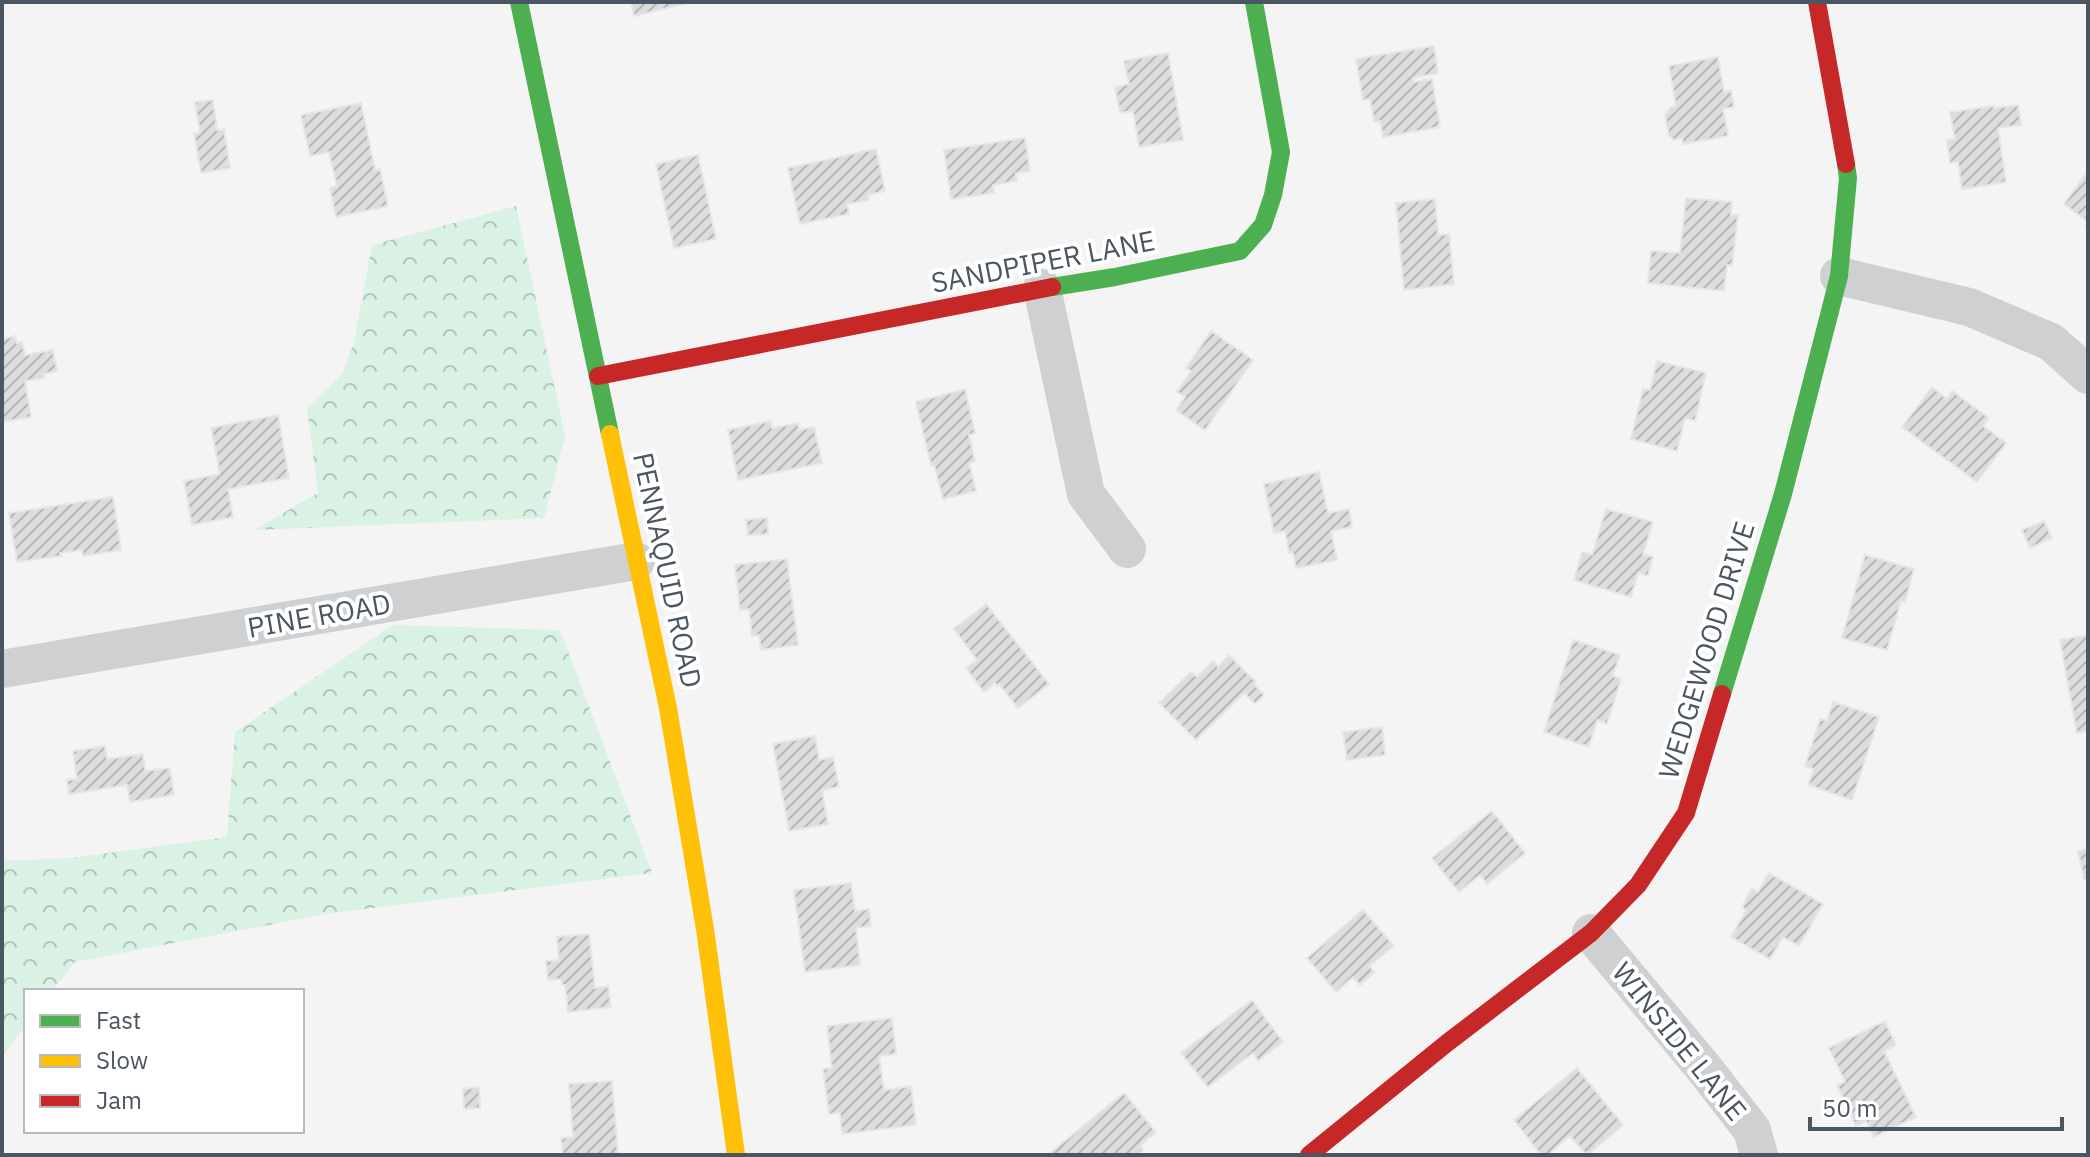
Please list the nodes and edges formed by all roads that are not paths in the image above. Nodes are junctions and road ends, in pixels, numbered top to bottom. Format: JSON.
{"nodes":[{"id":1,"x":519,"y":2,"type":"edge"},
{"id":2,"x":1254,"y":2,"type":"edge"},
{"id":3,"x":1817,"y":2,"type":"edge"},
{"id":4,"x":1839,"y":276,"type":"junction"},
{"id":5,"x":1042,"y":288,"type":"junction"},
{"id":6,"x":2088,"y":375,"type":"edge"},
{"id":7,"x":598,"y":376,"type":"junction"},
{"id":8,"x":1127,"y":549,"type":"dead end"},
{"id":9,"x":636,"y":561,"type":"junction"},
{"id":10,"x":2,"y":669,"type":"edge"},
{"id":11,"x":1591,"y":933,"type":"junction"},
{"id":12,"x":736,"y":1155,"type":"edge"},
{"id":13,"x":1309,"y":1155,"type":"edge"},
{"id":14,"x":1759,"y":1155,"type":"edge"}],
"edges":[{"from":1,"to":7,"type":"street","name":"PENNAQUID ROAD"},
{"from":2,"to":5,"type":"street","name":"SANDPIPER LANE"},
{"from":3,"to":4,"type":"street","name":"WEDGEWOOD DRIVE"},
{"from":4,"to":6,"type":"street"},
{"from":4,"to":11,"type":"street","name":"WEDGEWOOD DRIVE"},
{"from":5,"to":7,"type":"street","name":"SANDPIPER LANE"},
{"from":5,"to":8,"type":"street"},
{"from":7,"to":9,"type":"street","name":"PENNAQUID ROAD"},
{"from":9,"to":10,"type":"street","name":"PINE ROAD"},
{"from":9,"to":12,"type":"street","name":"PENNAQUID ROAD"},
{"from":11,"to":13,"type":"street","name":"WEDGEWOOD DRIVE"},
{"from":11,"to":14,"type":"street","name":"WINSIDE LANE"}]}
